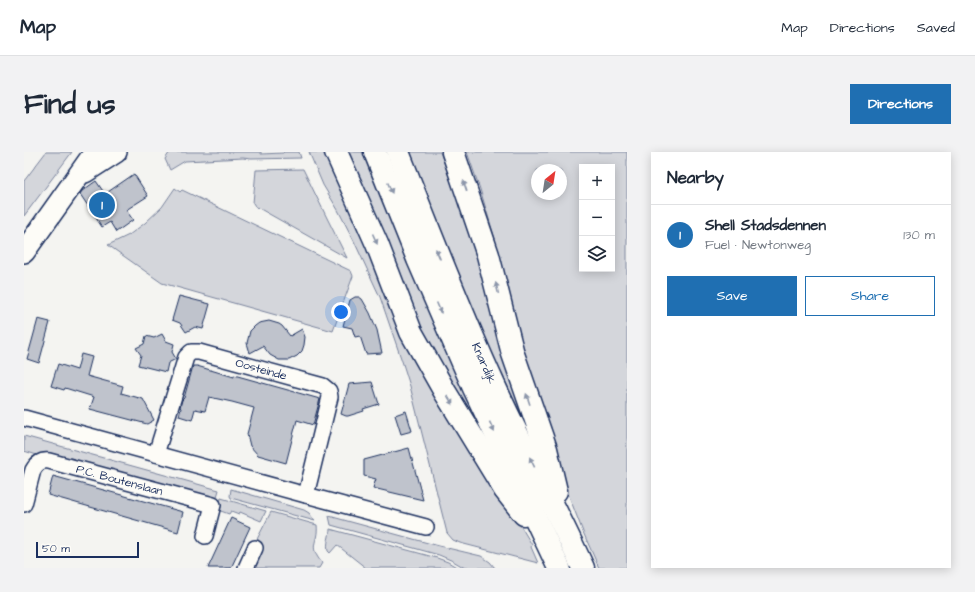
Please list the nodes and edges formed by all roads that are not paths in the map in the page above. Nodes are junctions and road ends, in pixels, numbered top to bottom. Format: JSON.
{"nodes":[{"id":1,"x":95,"y":152,"type":"edge"},
{"id":2,"x":116,"y":152,"type":"edge"},
{"id":3,"x":336,"y":152,"type":"edge"},
{"id":4,"x":375,"y":152,"type":"edge"},
{"id":5,"x":398,"y":152,"type":"edge"},
{"id":6,"x":453,"y":152,"type":"edge"},
{"id":7,"x":76,"y":178,"type":"junction"},
{"id":8,"x":24,"y":252,"type":"edge"},
{"id":9,"x":24,"y":418,"type":"edge"},
{"id":10,"x":156,"y":454,"type":"junction"},
{"id":11,"x":306,"y":495,"type":"junction"},
{"id":12,"x":24,"y":504,"type":"edge"},
{"id":13,"x":426,"y":527,"type":"dead end"},
{"id":14,"x":567,"y":534,"type":"junction"},
{"id":15,"x":204,"y":536,"type":"dead end"},
{"id":16,"x":547,"y":543,"type":"junction"},
{"id":17,"x":255,"y":548,"type":"dead end"},
{"id":18,"x":559,"y":567,"type":"edge"},
{"id":19,"x":246,"y":568,"type":"edge"},
{"id":20,"x":583,"y":568,"type":"edge"}],
"edges":[{"from":1,"to":7,"type":"main road"},
{"from":2,"to":7,"type":"main road"},
{"from":3,"to":16,"type":"main road","one_way":true},
{"from":4,"to":16,"type":"main road","name":"Knardijk","one_way":true},
{"from":14,"to":5,"type":"main road","name":"Knardijk","one_way":true},
{"from":14,"to":6,"type":"main road","one_way":true},
{"from":7,"to":8,"type":"main road"},
{"from":9,"to":10,"type":"street"},
{"from":10,"to":11,"type":"street"},
{"from":10,"to":11,"type":"street","name":"Oosteinde"},
{"from":11,"to":13,"type":"street"},
{"from":12,"to":15,"type":"street","name":"P.C. Boutenslaan"},
{"from":14,"to":20,"type":"main road","name":"Knardijk"},
{"from":16,"to":18,"type":"main road","name":"Knardijk"},
{"from":17,"to":19,"type":"street"}]}
